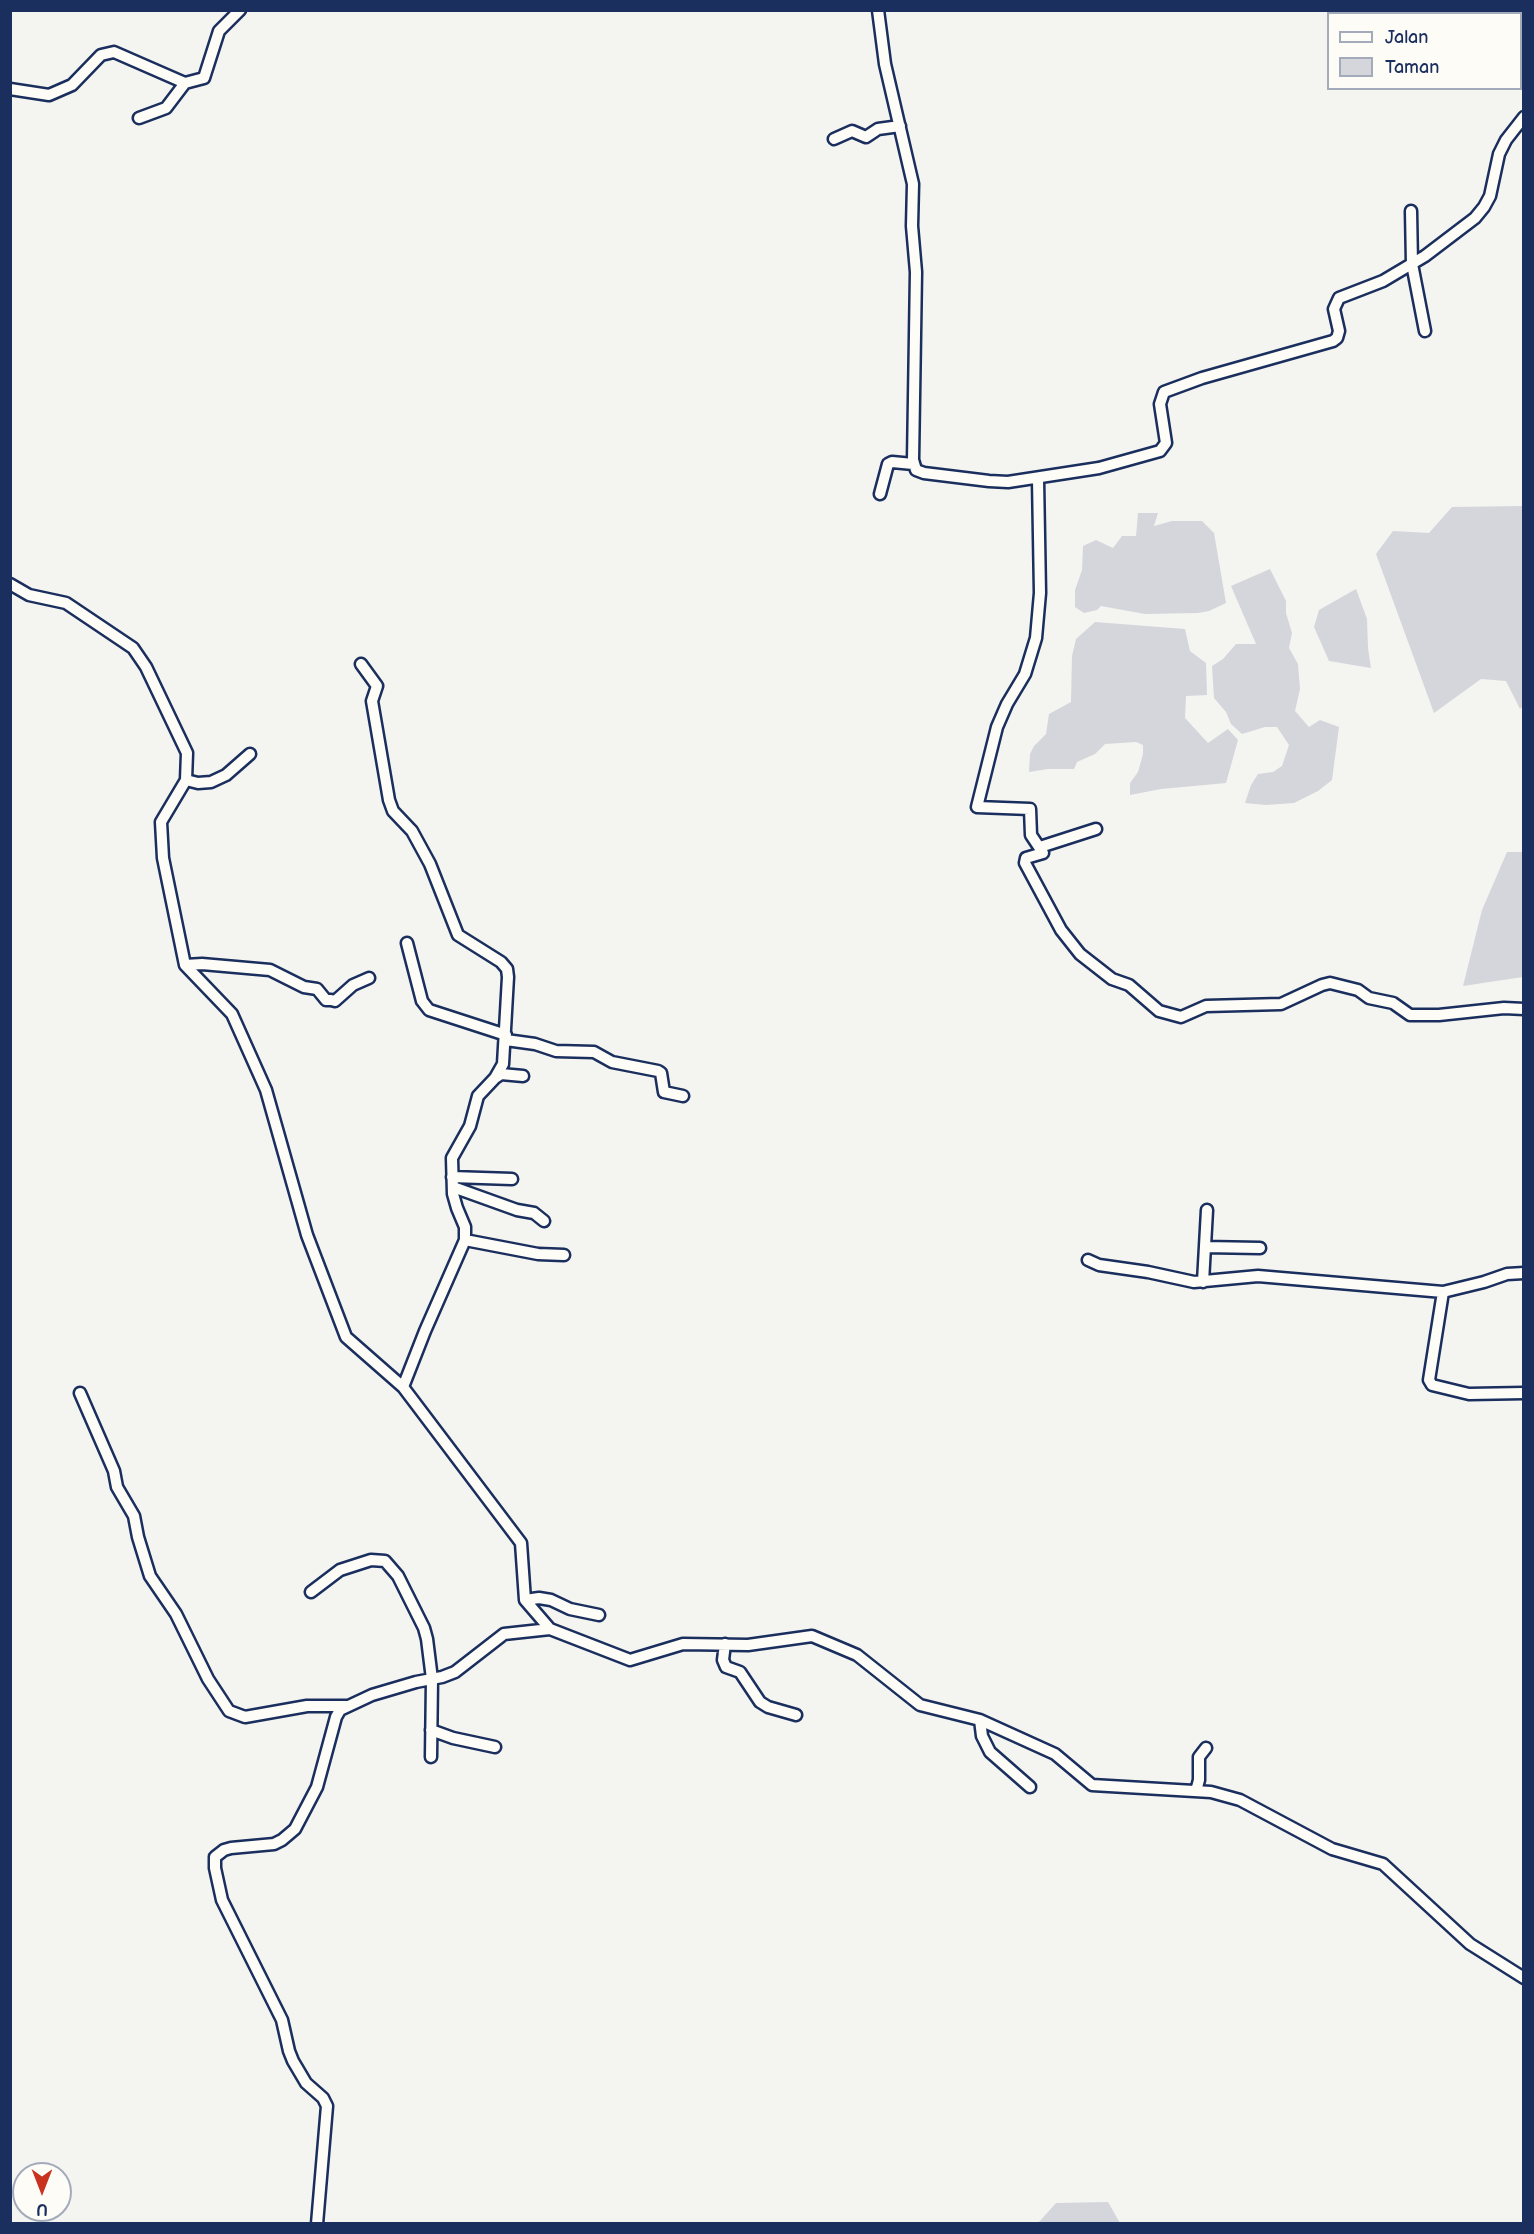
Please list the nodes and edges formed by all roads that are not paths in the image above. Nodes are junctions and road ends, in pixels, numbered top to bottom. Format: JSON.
{"nodes":[{"id":1,"x":240,"y":10,"type":"edge"},
{"id":2,"x":878,"y":10,"type":"edge"},
{"id":3,"x":185,"y":83,"type":"junction"},
{"id":4,"x":10,"y":89,"type":"edge"},
{"id":5,"x":1524,"y":117,"type":"edge"},
{"id":6,"x":139,"y":118,"type":"dead end"},
{"id":7,"x":900,"y":126,"type":"junction"},
{"id":8,"x":834,"y":139,"type":"dead end"},
{"id":9,"x":1411,"y":211,"type":"dead end"},
{"id":10,"x":1412,"y":264,"type":"junction"},
{"id":11,"x":1425,"y":331,"type":"dead end"},
{"id":12,"x":913,"y":464,"type":"junction"},
{"id":13,"x":1038,"y":479,"type":"junction"},
{"id":14,"x":880,"y":494,"type":"dead end"},
{"id":15,"x":10,"y":585,"type":"edge"},
{"id":16,"x":360,"y":664,"type":"dead end"},
{"id":17,"x":250,"y":754,"type":"dead end"},
{"id":18,"x":186,"y":780,"type":"junction"},
{"id":19,"x":1096,"y":829,"type":"dead end"},
{"id":20,"x":1040,"y":847,"type":"junction"},
{"id":21,"x":407,"y":943,"type":"dead end"},
{"id":22,"x":185,"y":965,"type":"junction"},
{"id":23,"x":369,"y":978,"type":"dead end"},
{"id":24,"x":1524,"y":1010,"type":"edge"},
{"id":25,"x":506,"y":1037,"type":"junction"},
{"id":26,"x":523,"y":1076,"type":"dead end"},
{"id":27,"x":495,"y":1078,"type":"junction"},
{"id":28,"x":683,"y":1096,"type":"dead end"},
{"id":29,"x":512,"y":1179,"type":"dead end"},
{"id":30,"x":452,"y":1182,"type":"junction"},
{"id":31,"x":1207,"y":1210,"type":"dead end"},
{"id":32,"x":544,"y":1221,"type":"dead end"},
{"id":33,"x":465,"y":1240,"type":"junction"},
{"id":34,"x":1205,"y":1247,"type":"junction"},
{"id":35,"x":1260,"y":1248,"type":"dead end"},
{"id":36,"x":564,"y":1255,"type":"dead end"},
{"id":37,"x":1088,"y":1260,"type":"dead end"},
{"id":38,"x":1524,"y":1273,"type":"edge"},
{"id":39,"x":1203,"y":1282,"type":"junction"},
{"id":40,"x":1443,"y":1292,"type":"junction"},
{"id":41,"x":403,"y":1387,"type":"junction"},
{"id":42,"x":80,"y":1393,"type":"dead end"},
{"id":43,"x":1524,"y":1393,"type":"edge"},
{"id":44,"x":311,"y":1592,"type":"dead end"},
{"id":45,"x":525,"y":1600,"type":"junction"},
{"id":46,"x":598,"y":1615,"type":"dead end"},
{"id":47,"x":550,"y":1629,"type":"junction"},
{"id":48,"x":725,"y":1644,"type":"junction"},
{"id":49,"x":432,"y":1679,"type":"junction"},
{"id":50,"x":347,"y":1706,"type":"junction"},
{"id":51,"x":796,"y":1715,"type":"dead end"},
{"id":52,"x":980,"y":1720,"type":"junction"},
{"id":53,"x":431,"y":1730,"type":"junction"},
{"id":54,"x":495,"y":1747,"type":"dead end"},
{"id":55,"x":1206,"y":1748,"type":"dead end"},
{"id":56,"x":431,"y":1758,"type":"dead end"},
{"id":57,"x":1030,"y":1787,"type":"dead end"},
{"id":58,"x":1196,"y":1791,"type":"junction"},
{"id":59,"x":1524,"y":1978,"type":"edge"},
{"id":60,"x":317,"y":2223,"type":"edge"}],
"edges":[{"from":1,"to":3,"type":"street"},
{"from":2,"to":7,"type":"street"},
{"from":3,"to":4,"type":"street"},
{"from":3,"to":6,"type":"street"},
{"from":5,"to":10,"type":"street"},
{"from":7,"to":8,"type":"street"},
{"from":7,"to":12,"type":"street"},
{"from":9,"to":10,"type":"street"},
{"from":10,"to":11,"type":"street"},
{"from":10,"to":13,"type":"street"},
{"from":12,"to":13,"type":"street"},
{"from":12,"to":14,"type":"street"},
{"from":13,"to":20,"type":"street"},
{"from":15,"to":18,"type":"street"},
{"from":16,"to":25,"type":"street"},
{"from":17,"to":18,"type":"street"},
{"from":18,"to":22,"type":"street"},
{"from":19,"to":20,"type":"street"},
{"from":20,"to":24,"type":"street"},
{"from":21,"to":25,"type":"street"},
{"from":22,"to":23,"type":"street"},
{"from":22,"to":41,"type":"street"},
{"from":25,"to":27,"type":"street"},
{"from":25,"to":28,"type":"street"},
{"from":26,"to":27,"type":"street"},
{"from":27,"to":30,"type":"street"},
{"from":29,"to":30,"type":"street"},
{"from":30,"to":32,"type":"street"},
{"from":30,"to":33,"type":"street"},
{"from":31,"to":34,"type":"street"},
{"from":33,"to":36,"type":"street"},
{"from":33,"to":41,"type":"street"},
{"from":34,"to":35,"type":"street"},
{"from":34,"to":39,"type":"street"},
{"from":37,"to":39,"type":"street"},
{"from":38,"to":40,"type":"street"},
{"from":39,"to":40,"type":"street"},
{"from":40,"to":43,"type":"street"},
{"from":41,"to":45,"type":"street"},
{"from":42,"to":50,"type":"street"},
{"from":44,"to":49,"type":"street"},
{"from":45,"to":46,"type":"street"},
{"from":45,"to":47,"type":"street"},
{"from":47,"to":48,"type":"street"},
{"from":47,"to":49,"type":"street"},
{"from":48,"to":51,"type":"street"},
{"from":48,"to":52,"type":"street"},
{"from":49,"to":50,"type":"street"},
{"from":49,"to":53,"type":"street"},
{"from":50,"to":60,"type":"street"},
{"from":52,"to":57,"type":"street"},
{"from":52,"to":58,"type":"street"},
{"from":53,"to":54,"type":"street"},
{"from":53,"to":56,"type":"street"},
{"from":55,"to":58,"type":"street"},
{"from":58,"to":59,"type":"street"}]}
